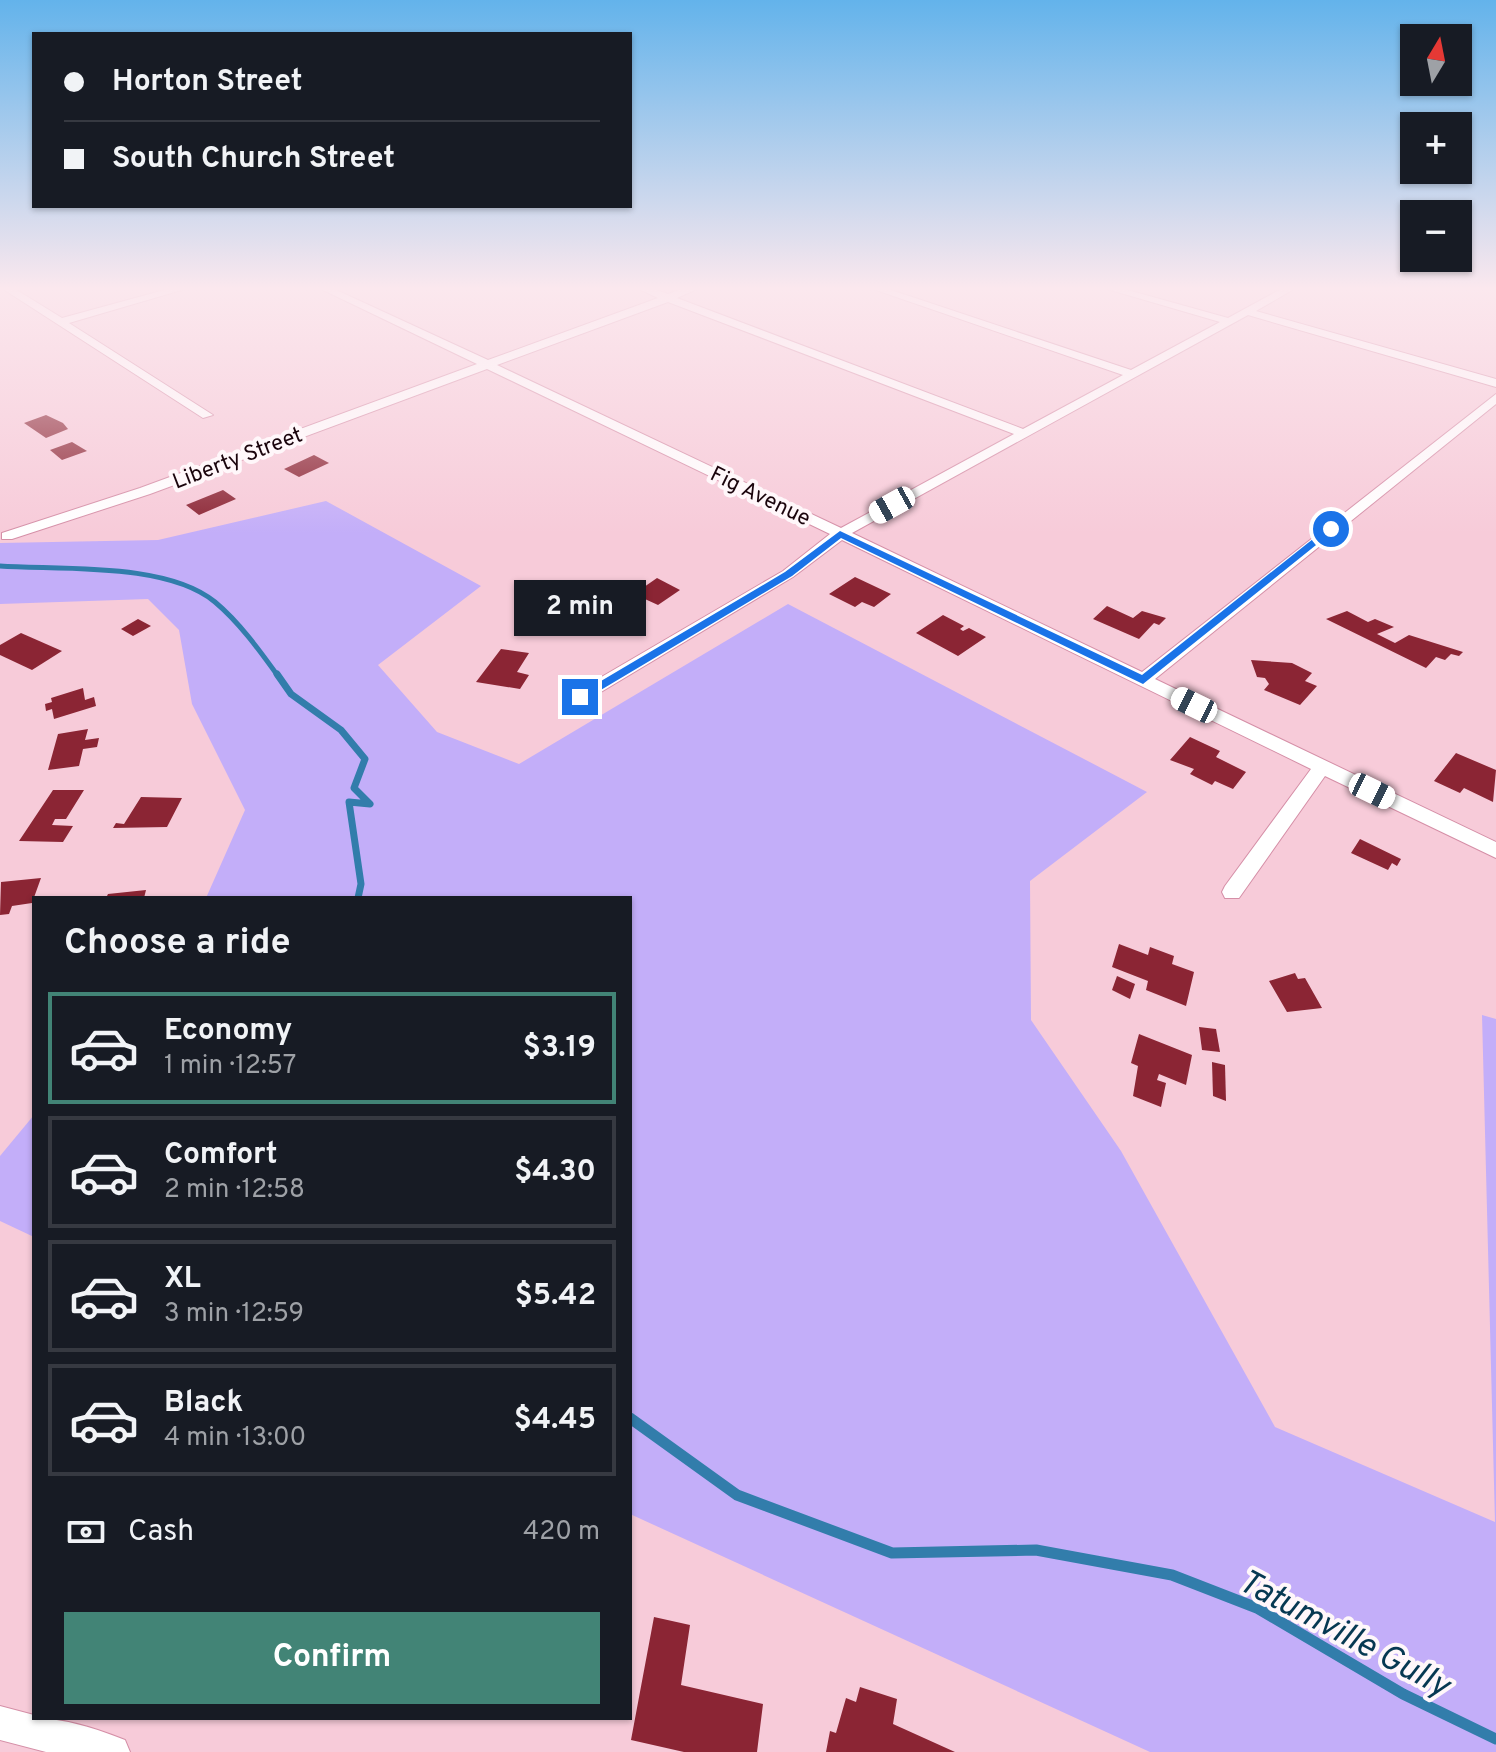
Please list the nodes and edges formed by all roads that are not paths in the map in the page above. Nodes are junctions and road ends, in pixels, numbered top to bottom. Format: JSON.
{"nodes":[{"id":1,"x":138,"y":371,"type":"edge"},
{"id":2,"x":465,"y":371,"type":"edge"},
{"id":3,"x":497,"y":371,"type":"edge"},
{"id":4,"x":858,"y":371,"type":"edge"},
{"id":5,"x":1121,"y":371,"type":"edge"},
{"id":6,"x":1137,"y":371,"type":"edge"},
{"id":7,"x":1462,"y":371,"type":"edge"},
{"id":8,"x":1131,"y":374,"type":"junction"},
{"id":9,"x":1492,"y":379,"type":"edge"},
{"id":10,"x":1496,"y":398,"type":"edge"},
{"id":11,"x":207,"y":415,"type":"dead end"},
{"id":12,"x":1022,"y":433,"type":"junction"},
{"id":13,"x":840,"y":534,"type":"junction"},
{"id":14,"x":7,"y":536,"type":"dead end"},
{"id":15,"x":1143,"y":680,"type":"junction"},
{"id":16,"x":580,"y":697,"type":"dead end"},
{"id":17,"x":1322,"y":767,"type":"junction"},
{"id":18,"x":1496,"y":851,"type":"edge"},
{"id":19,"x":1232,"y":892,"type":"dead end"},
{"id":20,"x":0,"y":1723,"type":"edge"},
{"id":21,"x":113,"y":1752,"type":"edge"}],
"edges":[{"from":1,"to":11,"type":"street"},
{"from":2,"to":14,"type":"street","name":"Liberty Street"},
{"from":3,"to":13,"type":"street","name":"Fig Avenue"},
{"from":4,"to":12,"type":"street"},
{"from":5,"to":8,"type":"street"},
{"from":6,"to":8,"type":"street"},
{"from":7,"to":9,"type":"street"},
{"from":8,"to":12,"type":"street"},
{"from":10,"to":15,"type":"street"},
{"from":12,"to":13,"type":"street"},
{"from":13,"to":15,"type":"street","name":"Fig Avenue"},
{"from":13,"to":16,"type":"street"},
{"from":15,"to":17,"type":"street","name":"Fig Avenue"},
{"from":17,"to":18,"type":"street","name":"Fig Avenue"},
{"from":17,"to":19,"type":"street"},
{"from":20,"to":21,"type":"street"}]}
